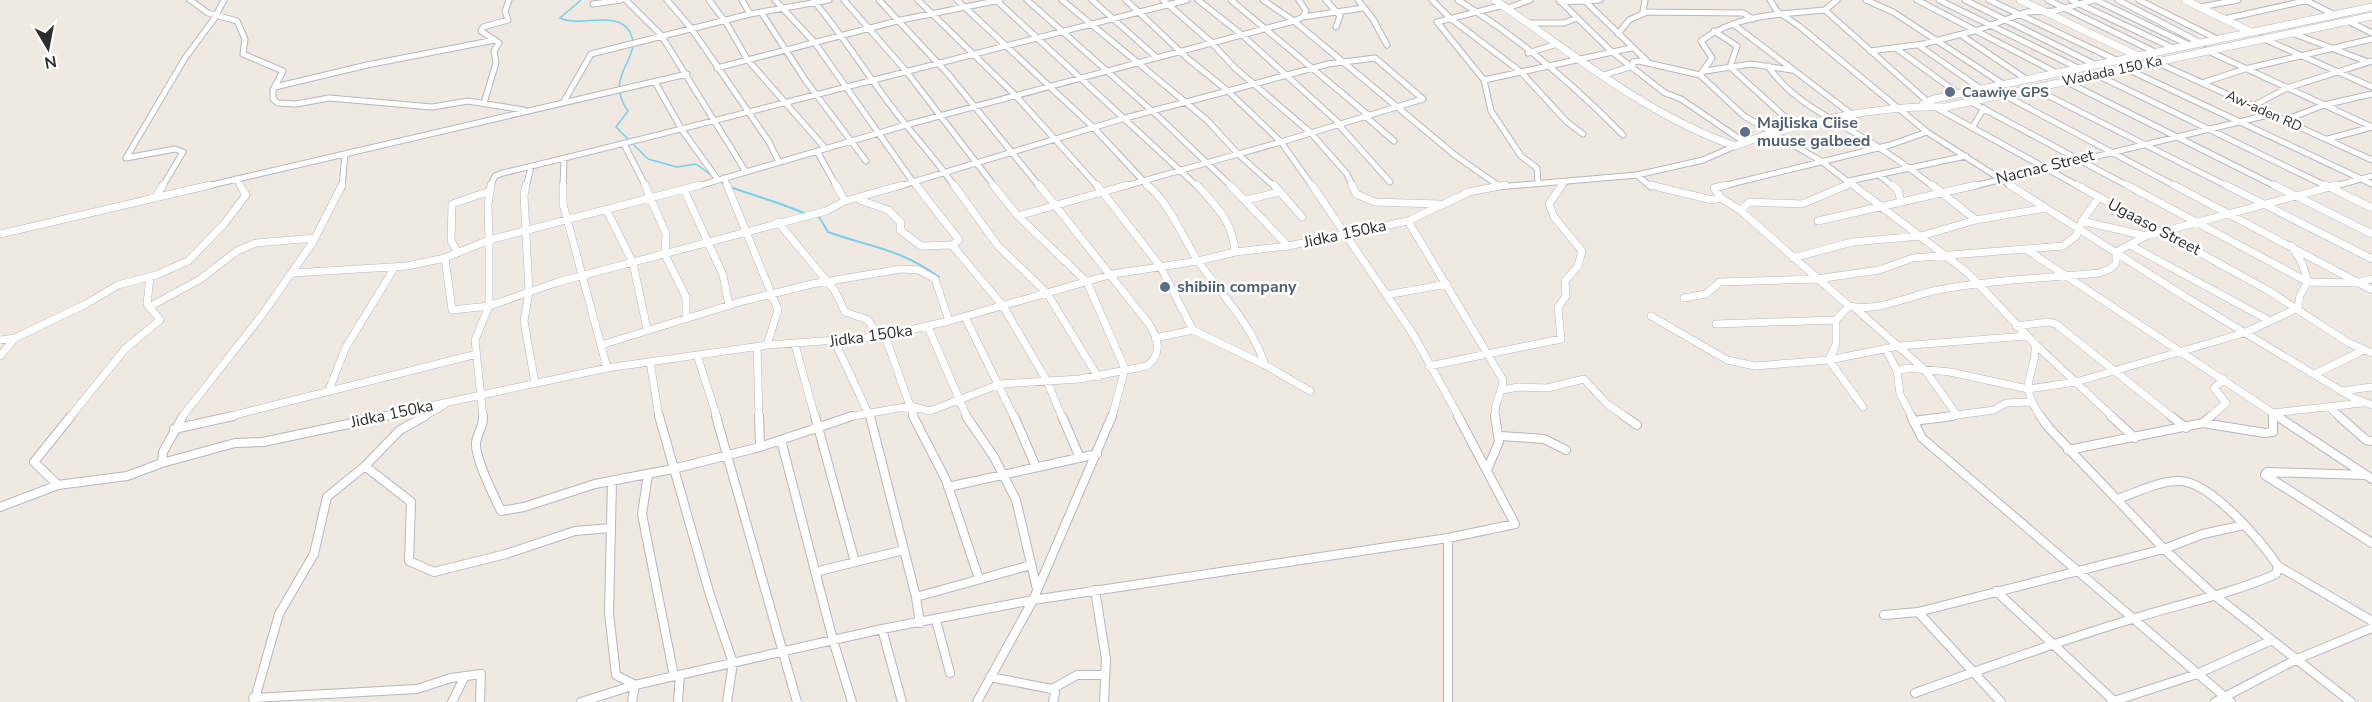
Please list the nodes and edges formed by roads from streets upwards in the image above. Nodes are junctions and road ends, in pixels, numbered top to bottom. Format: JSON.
{"nodes":[{"id":1,"x":190,"y":0,"type":"edge"},
{"id":2,"x":224,"y":0,"type":"edge"},
{"id":3,"x":509,"y":0,"type":"edge"},
{"id":4,"x":621,"y":0,"type":"edge"},
{"id":5,"x":626,"y":0,"type":"edge"},
{"id":6,"x":667,"y":0,"type":"edge"},
{"id":7,"x":708,"y":0,"type":"edge"},
{"id":8,"x":742,"y":0,"type":"edge"},
{"id":9,"x":775,"y":0,"type":"edge"},
{"id":10,"x":829,"y":0,"type":"edge"},
{"id":11,"x":844,"y":0,"type":"edge"},
{"id":12,"x":879,"y":0,"type":"edge"},
{"id":13,"x":918,"y":0,"type":"edge"},
{"id":14,"x":957,"y":0,"type":"edge"},
{"id":15,"x":998,"y":0,"type":"edge"},
{"id":16,"x":1027,"y":0,"type":"edge"},
{"id":17,"x":1062,"y":0,"type":"edge"},
{"id":18,"x":1092,"y":0,"type":"edge"},
{"id":19,"x":1126,"y":0,"type":"edge"},
{"id":20,"x":1163,"y":0,"type":"edge"},
{"id":21,"x":1187,"y":0,"type":"edge"},
{"id":22,"x":1198,"y":0,"type":"edge"},
{"id":23,"x":1231,"y":0,"type":"edge"},
{"id":24,"x":1263,"y":0,"type":"edge"},
{"id":25,"x":1299,"y":0,"type":"edge"},
{"id":26,"x":1326,"y":0,"type":"edge"},
{"id":27,"x":1358,"y":0,"type":"edge"},
{"id":28,"x":1432,"y":0,"type":"edge"},
{"id":29,"x":1458,"y":0,"type":"edge"},
{"id":30,"x":1495,"y":0,"type":"edge"},
{"id":31,"x":1530,"y":0,"type":"edge"},
{"id":32,"x":1600,"y":0,"type":"edge"},
{"id":33,"x":1645,"y":0,"type":"edge"},
{"id":34,"x":1770,"y":0,"type":"edge"},
{"id":35,"x":1837,"y":0,"type":"edge"},
{"id":36,"x":1866,"y":0,"type":"edge"},
{"id":37,"x":1917,"y":0,"type":"edge"},
{"id":38,"x":1939,"y":0,"type":"edge"},
{"id":39,"x":1965,"y":0,"type":"edge"},
{"id":40,"x":1989,"y":0,"type":"edge"},
{"id":41,"x":2020,"y":0,"type":"edge"},
{"id":42,"x":2048,"y":0,"type":"edge"},
{"id":43,"x":2071,"y":0,"type":"edge"},
{"id":44,"x":2095,"y":0,"type":"edge"},
{"id":45,"x":2118,"y":0,"type":"edge"},
{"id":46,"x":2139,"y":0,"type":"edge"},
{"id":47,"x":2185,"y":0,"type":"edge"},
{"id":48,"x":2238,"y":0,"type":"edge"},
{"id":49,"x":2306,"y":0,"type":"edge"},
{"id":50,"x":814,"y":1,"type":"edge"},
{"id":51,"x":1559,"y":1,"type":"edge"},
{"id":52,"x":1585,"y":1,"type":"edge"},
{"id":53,"x":2078,"y":3,"type":"junction"},
{"id":54,"x":594,"y":4,"type":"dead end"},
{"id":55,"x":1169,"y":5,"type":"junction"},
{"id":56,"x":1506,"y":6,"type":"junction"},
{"id":57,"x":2065,"y":7,"type":"junction"},
{"id":58,"x":2200,"y":7,"type":"junction"},
{"id":59,"x":2372,"y":7,"type":"edge"},
{"id":60,"x":783,"y":8,"type":"junction"},
{"id":61,"x":965,"y":8,"type":"junction"},
{"id":62,"x":1363,"y":8,"type":"junction"},
{"id":63,"x":1335,"y":10,"type":"junction"},
{"id":64,"x":1825,"y":10,"type":"junction"},
{"id":65,"x":1476,"y":11,"type":"junction"},
{"id":66,"x":761,"y":12,"type":"junction"},
{"id":67,"x":1643,"y":12,"type":"junction"},
{"id":68,"x":2046,"y":12,"type":"junction"},
{"id":69,"x":1139,"y":13,"type":"junction"},
{"id":70,"x":750,"y":14,"type":"junction"},
{"id":71,"x":217,"y":15,"type":"junction"},
{"id":72,"x":932,"y":15,"type":"junction"},
{"id":73,"x":1783,"y":15,"type":"junction"},
{"id":74,"x":2019,"y":15,"type":"junction"},
{"id":75,"x":2335,"y":15,"type":"junction"},
{"id":76,"x":2372,"y":16,"type":"edge"},
{"id":77,"x":1304,"y":17,"type":"junction"},
{"id":78,"x":1111,"y":18,"type":"junction"},
{"id":79,"x":1449,"y":18,"type":"junction"},
{"id":80,"x":1577,"y":18,"type":"junction"},
{"id":81,"x":1753,"y":19,"type":"junction"},
{"id":82,"x":2224,"y":19,"type":"junction"},
{"id":83,"x":723,"y":20,"type":"junction"},
{"id":84,"x":901,"y":20,"type":"junction"},
{"id":85,"x":2004,"y":20,"type":"junction"},
{"id":86,"x":1294,"y":21,"type":"junction"},
{"id":87,"x":2348,"y":21,"type":"junction"},
{"id":88,"x":1528,"y":23,"type":"junction"},
{"id":89,"x":1089,"y":24,"type":"junction"},
{"id":90,"x":1733,"y":24,"type":"junction"},
{"id":91,"x":1991,"y":26,"type":"junction"},
{"id":92,"x":1336,"y":27,"type":"dead end"},
{"id":93,"x":691,"y":28,"type":"junction"},
{"id":94,"x":868,"y":28,"type":"junction"},
{"id":95,"x":1266,"y":28,"type":"junction"},
{"id":96,"x":1978,"y":30,"type":"junction"},
{"id":97,"x":1061,"y":31,"type":"junction"},
{"id":98,"x":1714,"y":31,"type":"junction"},
{"id":99,"x":2249,"y":31,"type":"junction"},
{"id":100,"x":2290,"y":32,"type":"junction"},
{"id":101,"x":2372,"y":33,"type":"edge"},
{"id":102,"x":1241,"y":34,"type":"junction"},
{"id":103,"x":1618,"y":34,"type":"junction"},
{"id":104,"x":661,"y":35,"type":"junction"},
{"id":105,"x":843,"y":35,"type":"junction"},
{"id":106,"x":1960,"y":35,"type":"junction"},
{"id":107,"x":1036,"y":38,"type":"junction"},
{"id":108,"x":2262,"y":38,"type":"junction"},
{"id":109,"x":2217,"y":39,"type":"junction"},
{"id":110,"x":2372,"y":39,"type":"edge"},
{"id":111,"x":495,"y":40,"type":"junction"},
{"id":112,"x":1937,"y":40,"type":"junction"},
{"id":113,"x":1211,"y":42,"type":"junction"},
{"id":114,"x":815,"y":43,"type":"junction"},
{"id":115,"x":2201,"y":43,"type":"junction"},
{"id":116,"x":1557,"y":44,"type":"junction"},
{"id":117,"x":1006,"y":45,"type":"junction"},
{"id":118,"x":1387,"y":45,"type":"dead end"},
{"id":119,"x":1918,"y":45,"type":"junction"},
{"id":120,"x":2189,"y":45,"type":"junction"},
{"id":121,"x":2330,"y":47,"type":"junction"},
{"id":122,"x":1631,"y":48,"type":"junction"},
{"id":123,"x":2174,"y":48,"type":"junction"},
{"id":124,"x":1897,"y":49,"type":"junction"},
{"id":125,"x":786,"y":50,"type":"junction"},
{"id":126,"x":2206,"y":50,"type":"junction"},
{"id":127,"x":1179,"y":51,"type":"junction"},
{"id":128,"x":1611,"y":51,"type":"junction"},
{"id":129,"x":1870,"y":51,"type":"junction"},
{"id":130,"x":2155,"y":52,"type":"junction"},
{"id":131,"x":974,"y":53,"type":"junction"},
{"id":132,"x":1528,"y":53,"type":"junction"},
{"id":133,"x":2138,"y":56,"type":"junction"},
{"id":134,"x":1156,"y":57,"type":"junction"},
{"id":135,"x":2304,"y":57,"type":"junction"},
{"id":136,"x":747,"y":59,"type":"junction"},
{"id":137,"x":1582,"y":59,"type":"junction"},
{"id":138,"x":2116,"y":60,"type":"junction"},
{"id":139,"x":938,"y":62,"type":"junction"},
{"id":140,"x":1647,"y":62,"type":"junction"},
{"id":141,"x":2156,"y":62,"type":"junction"},
{"id":142,"x":2370,"y":62,"type":"edge"},
{"id":143,"x":1137,"y":63,"type":"junction"},
{"id":144,"x":1344,"y":63,"type":"junction"},
{"id":145,"x":2096,"y":65,"type":"junction"},
{"id":146,"x":1633,"y":66,"type":"junction"},
{"id":147,"x":1768,"y":66,"type":"junction"},
{"id":148,"x":1548,"y":67,"type":"junction"},
{"id":149,"x":1730,"y":67,"type":"junction"},
{"id":150,"x":717,"y":68,"type":"junction"},
{"id":151,"x":1315,"y":68,"type":"junction"},
{"id":152,"x":2078,"y":68,"type":"junction"},
{"id":153,"x":2126,"y":68,"type":"junction"},
{"id":154,"x":2245,"y":69,"type":"junction"},
{"id":155,"x":906,"y":70,"type":"junction"},
{"id":156,"x":1795,"y":70,"type":"junction"},
{"id":157,"x":1107,"y":71,"type":"junction"},
{"id":158,"x":1521,"y":72,"type":"junction"},
{"id":159,"x":1702,"y":73,"type":"junction"},
{"id":160,"x":2057,"y":73,"type":"junction"},
{"id":161,"x":2337,"y":73,"type":"junction"},
{"id":162,"x":687,"y":74,"type":"junction"},
{"id":163,"x":2095,"y":74,"type":"junction"},
{"id":164,"x":1604,"y":75,"type":"junction"},
{"id":165,"x":1286,"y":77,"type":"junction"},
{"id":166,"x":1080,"y":78,"type":"junction"},
{"id":167,"x":875,"y":79,"type":"junction"},
{"id":168,"x":2026,"y":79,"type":"junction"},
{"id":169,"x":1484,"y":80,"type":"junction"},
{"id":170,"x":2066,"y":81,"type":"junction"},
{"id":171,"x":655,"y":82,"type":"junction"},
{"id":172,"x":2202,"y":82,"type":"junction"},
{"id":173,"x":1256,"y":84,"type":"junction"},
{"id":174,"x":2003,"y":84,"type":"junction"},
{"id":175,"x":847,"y":86,"type":"junction"},
{"id":176,"x":275,"y":87,"type":"junction"},
{"id":177,"x":1049,"y":87,"type":"junction"},
{"id":178,"x":2033,"y":87,"type":"junction"},
{"id":179,"x":2372,"y":87,"type":"edge"},
{"id":180,"x":2287,"y":88,"type":"junction"},
{"id":181,"x":1981,"y":89,"type":"junction"},
{"id":182,"x":1228,"y":91,"type":"junction"},
{"id":183,"x":818,"y":94,"type":"junction"},
{"id":184,"x":1959,"y":94,"type":"junction"},
{"id":185,"x":2372,"y":94,"type":"edge"},
{"id":186,"x":2004,"y":95,"type":"junction"},
{"id":187,"x":1016,"y":96,"type":"junction"},
{"id":188,"x":1971,"y":102,"type":"junction"},
{"id":189,"x":484,"y":103,"type":"junction"},
{"id":190,"x":563,"y":103,"type":"junction"},
{"id":191,"x":786,"y":103,"type":"junction"},
{"id":192,"x":1186,"y":103,"type":"junction"},
{"id":193,"x":1930,"y":104,"type":"junction"},
{"id":194,"x":2324,"y":105,"type":"junction"},
{"id":195,"x":978,"y":106,"type":"junction"},
{"id":196,"x":1394,"y":106,"type":"junction"},
{"id":197,"x":2253,"y":106,"type":"junction"},
{"id":198,"x":541,"y":108,"type":"junction"},
{"id":199,"x":1902,"y":108,"type":"junction"},
{"id":200,"x":1984,"y":108,"type":"junction"},
{"id":201,"x":1155,"y":111,"type":"junction"},
{"id":202,"x":750,"y":114,"type":"junction"},
{"id":203,"x":2272,"y":114,"type":"junction"},
{"id":204,"x":1367,"y":115,"type":"junction"},
{"id":205,"x":1854,"y":116,"type":"junction"},
{"id":206,"x":939,"y":117,"type":"junction"},
{"id":207,"x":1125,"y":118,"type":"junction"},
{"id":208,"x":1834,"y":119,"type":"junction"},
{"id":209,"x":2285,"y":120,"type":"junction"},
{"id":210,"x":716,"y":122,"type":"junction"},
{"id":211,"x":2240,"y":122,"type":"junction"},
{"id":212,"x":1339,"y":124,"type":"junction"},
{"id":213,"x":906,"y":125,"type":"junction"},
{"id":214,"x":1796,"y":127,"type":"junction"},
{"id":215,"x":1094,"y":128,"type":"junction"},
{"id":216,"x":1972,"y":128,"type":"junction"},
{"id":217,"x":2208,"y":129,"type":"junction"},
{"id":218,"x":682,"y":130,"type":"junction"},
{"id":219,"x":1772,"y":132,"type":"junction"},
{"id":220,"x":1927,"y":132,"type":"junction"},
{"id":221,"x":880,"y":133,"type":"junction"},
{"id":222,"x":1311,"y":133,"type":"junction"},
{"id":223,"x":1583,"y":134,"type":"dead end"},
{"id":224,"x":1623,"y":135,"type":"dead end"},
{"id":225,"x":2175,"y":136,"type":"junction"},
{"id":226,"x":1054,"y":139,"type":"junction"},
{"id":227,"x":2328,"y":139,"type":"junction"},
{"id":228,"x":852,"y":141,"type":"junction"},
{"id":229,"x":1394,"y":141,"type":"dead end"},
{"id":230,"x":1281,"y":142,"type":"junction"},
{"id":231,"x":1744,"y":142,"type":"junction"},
{"id":232,"x":2144,"y":143,"type":"junction"},
{"id":233,"x":624,"y":144,"type":"junction"},
{"id":234,"x":1735,"y":146,"type":"junction"},
{"id":235,"x":1878,"y":147,"type":"junction"},
{"id":236,"x":825,"y":148,"type":"junction"},
{"id":237,"x":817,"y":151,"type":"junction"},
{"id":238,"x":2112,"y":151,"type":"junction"},
{"id":239,"x":1014,"y":152,"type":"junction"},
{"id":240,"x":345,"y":154,"type":"junction"},
{"id":241,"x":1238,"y":154,"type":"junction"},
{"id":242,"x":1966,"y":156,"type":"junction"},
{"id":243,"x":564,"y":159,"type":"junction"},
{"id":244,"x":2079,"y":159,"type":"junction"},
{"id":245,"x":2372,"y":160,"type":"edge"},
{"id":246,"x":866,"y":161,"type":"dead end"},
{"id":247,"x":1821,"y":161,"type":"junction"},
{"id":248,"x":779,"y":162,"type":"junction"},
{"id":249,"x":1207,"y":162,"type":"junction"},
{"id":250,"x":975,"y":163,"type":"junction"},
{"id":251,"x":531,"y":167,"type":"junction"},
{"id":252,"x":2045,"y":167,"type":"junction"},
{"id":253,"x":1181,"y":168,"type":"junction"},
{"id":254,"x":1908,"y":168,"type":"junction"},
{"id":255,"x":746,"y":172,"type":"junction"},
{"id":256,"x":945,"y":172,"type":"junction"},
{"id":257,"x":1637,"y":175,"type":"junction"},
{"id":258,"x":1879,"y":175,"type":"junction"},
{"id":259,"x":2372,"y":176,"type":"edge"},
{"id":260,"x":2001,"y":178,"type":"junction"},
{"id":261,"x":236,"y":179,"type":"junction"},
{"id":262,"x":721,"y":179,"type":"junction"},
{"id":263,"x":2363,"y":180,"type":"junction"},
{"id":264,"x":1142,"y":181,"type":"junction"},
{"id":265,"x":1849,"y":181,"type":"junction"},
{"id":266,"x":913,"y":182,"type":"junction"},
{"id":267,"x":1390,"y":182,"type":"dead end"},
{"id":268,"x":1538,"y":183,"type":"junction"},
{"id":269,"x":1564,"y":183,"type":"junction"},
{"id":270,"x":2372,"y":184,"type":"edge"},
{"id":271,"x":1499,"y":186,"type":"junction"},
{"id":272,"x":2329,"y":187,"type":"junction"},
{"id":273,"x":684,"y":190,"type":"junction"},
{"id":274,"x":490,"y":191,"type":"junction"},
{"id":275,"x":1278,"y":192,"type":"junction"},
{"id":276,"x":1944,"y":192,"type":"junction"},
{"id":277,"x":1104,"y":193,"type":"junction"},
{"id":278,"x":2297,"y":195,"type":"junction"},
{"id":279,"x":2099,"y":197,"type":"junction"},
{"id":280,"x":155,"y":198,"type":"junction"},
{"id":281,"x":1720,"y":198,"type":"junction"},
{"id":282,"x":653,"y":199,"type":"junction"},
{"id":283,"x":859,"y":199,"type":"junction"},
{"id":284,"x":1246,"y":200,"type":"junction"},
{"id":285,"x":845,"y":201,"type":"junction"},
{"id":286,"x":1901,"y":202,"type":"junction"},
{"id":287,"x":2264,"y":204,"type":"junction"},
{"id":288,"x":1441,"y":205,"type":"junction"},
{"id":289,"x":1056,"y":207,"type":"junction"},
{"id":290,"x":1885,"y":207,"type":"junction"},
{"id":291,"x":2046,"y":208,"type":"junction"},
{"id":292,"x":2372,"y":208,"type":"edge"},
{"id":293,"x":1740,"y":210,"type":"junction"},
{"id":294,"x":607,"y":211,"type":"junction"},
{"id":295,"x":2231,"y":213,"type":"junction"},
{"id":296,"x":1018,"y":216,"type":"junction"},
{"id":297,"x":1302,"y":217,"type":"dead end"},
{"id":298,"x":1976,"y":220,"type":"junction"},
{"id":299,"x":569,"y":221,"type":"junction"},
{"id":300,"x":1408,"y":221,"type":"junction"},
{"id":301,"x":1818,"y":221,"type":"dead end"},
{"id":302,"x":2082,"y":221,"type":"junction"},
{"id":303,"x":2195,"y":221,"type":"junction"},
{"id":304,"x":778,"y":222,"type":"junction"},
{"id":305,"x":2081,"y":230,"type":"junction"},
{"id":306,"x":527,"y":231,"type":"junction"},
{"id":307,"x":744,"y":231,"type":"junction"},
{"id":308,"x":2162,"y":231,"type":"junction"},
{"id":309,"x":0,"y":234,"type":"edge"},
{"id":310,"x":1347,"y":234,"type":"junction"},
{"id":311,"x":2372,"y":234,"type":"edge"},
{"id":312,"x":1921,"y":236,"type":"junction"},
{"id":313,"x":2146,"y":236,"type":"junction"},
{"id":314,"x":315,"y":238,"type":"junction"},
{"id":315,"x":489,"y":240,"type":"junction"},
{"id":316,"x":708,"y":242,"type":"junction"},
{"id":317,"x":952,"y":245,"type":"junction"},
{"id":318,"x":2130,"y":245,"type":"junction"},
{"id":319,"x":1288,"y":246,"type":"junction"},
{"id":320,"x":2292,"y":246,"type":"junction"},
{"id":321,"x":2026,"y":250,"type":"junction"},
{"id":322,"x":457,"y":251,"type":"junction"},
{"id":323,"x":1235,"y":252,"type":"junction"},
{"id":324,"x":2116,"y":252,"type":"junction"},
{"id":325,"x":665,"y":255,"type":"junction"},
{"id":326,"x":1943,"y":255,"type":"junction"},
{"id":327,"x":445,"y":258,"type":"junction"},
{"id":328,"x":1793,"y":258,"type":"junction"},
{"id":329,"x":2372,"y":259,"type":"edge"},
{"id":330,"x":1198,"y":261,"type":"junction"},
{"id":331,"x":633,"y":263,"type":"junction"},
{"id":332,"x":1160,"y":266,"type":"junction"},
{"id":333,"x":395,"y":267,"type":"junction"},
{"id":334,"x":293,"y":273,"type":"junction"},
{"id":335,"x":1113,"y":274,"type":"junction"},
{"id":336,"x":582,"y":276,"type":"junction"},
{"id":337,"x":2064,"y":276,"type":"junction"},
{"id":338,"x":150,"y":277,"type":"junction"},
{"id":339,"x":1817,"y":279,"type":"junction"},
{"id":340,"x":2372,"y":279,"type":"edge"},
{"id":341,"x":825,"y":281,"type":"junction"},
{"id":342,"x":1087,"y":282,"type":"junction"},
{"id":343,"x":2307,"y":282,"type":"junction"},
{"id":344,"x":2363,"y":283,"type":"junction"},
{"id":345,"x":1447,"y":284,"type":"junction"},
{"id":346,"x":1978,"y":284,"type":"junction"},
{"id":347,"x":2372,"y":290,"type":"edge"},
{"id":348,"x":530,"y":292,"type":"junction"},
{"id":349,"x":1047,"y":293,"type":"junction"},
{"id":350,"x":773,"y":294,"type":"junction"},
{"id":351,"x":1386,"y":295,"type":"junction"},
{"id":352,"x":1684,"y":298,"type":"dead end"},
{"id":353,"x":729,"y":305,"type":"junction"},
{"id":354,"x":489,"y":306,"type":"junction"},
{"id":355,"x":1003,"y":306,"type":"junction"},
{"id":356,"x":149,"y":307,"type":"junction"},
{"id":357,"x":1852,"y":307,"type":"junction"},
{"id":358,"x":2298,"y":308,"type":"junction"},
{"id":359,"x":965,"y":316,"type":"junction"},
{"id":360,"x":1651,"y":316,"type":"dead end"},
{"id":361,"x":686,"y":319,"type":"junction"},
{"id":362,"x":1836,"y":320,"type":"junction"},
{"id":363,"x":949,"y":321,"type":"junction"},
{"id":364,"x":2270,"y":321,"type":"junction"},
{"id":365,"x":1716,"y":324,"type":"dead end"},
{"id":366,"x":2016,"y":326,"type":"junction"},
{"id":367,"x":928,"y":327,"type":"junction"},
{"id":368,"x":647,"y":330,"type":"junction"},
{"id":369,"x":1193,"y":330,"type":"junction"},
{"id":370,"x":2244,"y":333,"type":"junction"},
{"id":371,"x":882,"y":336,"type":"junction"},
{"id":372,"x":2026,"y":336,"type":"junction"},
{"id":373,"x":15,"y":338,"type":"junction"},
{"id":374,"x":1155,"y":338,"type":"junction"},
{"id":375,"x":0,"y":340,"type":"edge"},
{"id":376,"x":835,"y":342,"type":"junction"},
{"id":377,"x":2035,"y":344,"type":"junction"},
{"id":378,"x":601,"y":345,"type":"junction"},
{"id":379,"x":767,"y":345,"type":"junction"},
{"id":380,"x":795,"y":345,"type":"junction"},
{"id":381,"x":757,"y":346,"type":"junction"},
{"id":382,"x":1899,"y":346,"type":"junction"},
{"id":383,"x":1886,"y":349,"type":"junction"},
{"id":384,"x":2364,"y":350,"type":"junction"},
{"id":385,"x":2181,"y":351,"type":"junction"},
{"id":386,"x":2372,"y":353,"type":"edge"},
{"id":387,"x":477,"y":354,"type":"junction"},
{"id":388,"x":1489,"y":354,"type":"junction"},
{"id":389,"x":697,"y":355,"type":"junction"},
{"id":390,"x":0,"y":356,"type":"edge"},
{"id":391,"x":1829,"y":360,"type":"junction"},
{"id":392,"x":650,"y":362,"type":"junction"},
{"id":393,"x":1265,"y":365,"type":"junction"},
{"id":394,"x":1429,"y":366,"type":"junction"},
{"id":395,"x":607,"y":368,"type":"junction"},
{"id":396,"x":1125,"y":369,"type":"junction"},
{"id":397,"x":1925,"y":370,"type":"junction"},
{"id":398,"x":2117,"y":370,"type":"junction"},
{"id":399,"x":1897,"y":371,"type":"junction"},
{"id":400,"x":2315,"y":374,"type":"junction"},
{"id":401,"x":1098,"y":376,"type":"junction"},
{"id":402,"x":2224,"y":379,"type":"junction"},
{"id":403,"x":1047,"y":381,"type":"junction"},
{"id":404,"x":2076,"y":382,"type":"junction"},
{"id":405,"x":535,"y":383,"type":"junction"},
{"id":406,"x":1000,"y":384,"type":"junction"},
{"id":407,"x":2372,"y":387,"type":"edge"},
{"id":408,"x":2028,"y":389,"type":"junction"},
{"id":409,"x":1503,"y":390,"type":"junction"},
{"id":410,"x":1310,"y":391,"type":"dead end"},
{"id":411,"x":2341,"y":391,"type":"junction"},
{"id":412,"x":328,"y":392,"type":"junction"},
{"id":413,"x":483,"y":394,"type":"junction"},
{"id":414,"x":452,"y":401,"type":"junction"},
{"id":415,"x":959,"y":402,"type":"junction"},
{"id":416,"x":2031,"y":402,"type":"junction"},
{"id":417,"x":2362,"y":404,"type":"junction"},
{"id":418,"x":2372,"y":405,"type":"edge"},
{"id":419,"x":910,"y":406,"type":"junction"},
{"id":420,"x":1863,"y":407,"type":"dead end"},
{"id":421,"x":2329,"y":407,"type":"junction"},
{"id":422,"x":869,"y":412,"type":"junction"},
{"id":423,"x":2273,"y":413,"type":"junction"},
{"id":424,"x":1957,"y":415,"type":"junction"},
{"id":425,"x":1913,"y":421,"type":"junction"},
{"id":426,"x":2204,"y":423,"type":"junction"},
{"id":427,"x":1637,"y":426,"type":"dead end"},
{"id":428,"x":817,"y":428,"type":"junction"},
{"id":429,"x":2186,"y":428,"type":"junction"},
{"id":430,"x":174,"y":429,"type":"junction"},
{"id":431,"x":1501,"y":436,"type":"junction"},
{"id":432,"x":2136,"y":438,"type":"junction"},
{"id":433,"x":781,"y":440,"type":"junction"},
{"id":434,"x":2372,"y":441,"type":"edge"},
{"id":435,"x":760,"y":447,"type":"junction"},
{"id":436,"x":1566,"y":450,"type":"dead end"},
{"id":437,"x":2068,"y":450,"type":"junction"},
{"id":438,"x":1097,"y":454,"type":"junction"},
{"id":439,"x":729,"y":455,"type":"junction"},
{"id":440,"x":1080,"y":458,"type":"junction"},
{"id":441,"x":162,"y":463,"type":"junction"},
{"id":442,"x":365,"y":466,"type":"junction"},
{"id":443,"x":1036,"y":467,"type":"junction"},
{"id":444,"x":674,"y":469,"type":"junction"},
{"id":445,"x":1486,"y":470,"type":"junction"},
{"id":446,"x":648,"y":474,"type":"junction"},
{"id":447,"x":1003,"y":475,"type":"junction"},
{"id":448,"x":2370,"y":476,"type":"edge"},
{"id":449,"x":612,"y":481,"type":"junction"},
{"id":450,"x":58,"y":485,"type":"junction"},
{"id":451,"x":948,"y":487,"type":"junction"},
{"id":452,"x":2117,"y":499,"type":"junction"},
{"id":453,"x":0,"y":507,"type":"edge"},
{"id":454,"x":2244,"y":525,"type":"junction"},
{"id":455,"x":611,"y":528,"type":"junction"},
{"id":456,"x":1448,"y":538,"type":"junction"},
{"id":457,"x":2370,"y":539,"type":"edge"},
{"id":458,"x":2164,"y":549,"type":"junction"},
{"id":459,"x":904,"y":550,"type":"junction"},
{"id":460,"x":855,"y":562,"type":"junction"},
{"id":461,"x":1031,"y":565,"type":"junction"},
{"id":462,"x":2278,"y":566,"type":"junction"},
{"id":463,"x":2078,"y":570,"type":"junction"},
{"id":464,"x":815,"y":572,"type":"junction"},
{"id":465,"x":978,"y":579,"type":"junction"},
{"id":466,"x":1037,"y":589,"type":"junction"},
{"id":467,"x":1095,"y":590,"type":"junction"},
{"id":468,"x":1996,"y":591,"type":"junction"},
{"id":469,"x":2214,"y":594,"type":"junction"},
{"id":470,"x":916,"y":597,"type":"junction"},
{"id":471,"x":1033,"y":600,"type":"junction"},
{"id":472,"x":1918,"y":612,"type":"junction"},
{"id":473,"x":1884,"y":615,"type":"dead end"},
{"id":474,"x":2135,"y":618,"type":"junction"},
{"id":475,"x":936,"y":620,"type":"junction"},
{"id":476,"x":2372,"y":621,"type":"edge"},
{"id":477,"x":920,"y":623,"type":"junction"},
{"id":478,"x":2372,"y":628,"type":"edge"},
{"id":479,"x":882,"y":629,"type":"junction"},
{"id":480,"x":833,"y":640,"type":"junction"},
{"id":481,"x":2272,"y":640,"type":"junction"},
{"id":482,"x":2050,"y":644,"type":"junction"},
{"id":483,"x":782,"y":652,"type":"junction"},
{"id":484,"x":2297,"y":659,"type":"junction"},
{"id":485,"x":733,"y":663,"type":"junction"},
{"id":486,"x":950,"y":673,"type":"dead end"},
{"id":487,"x":1973,"y":673,"type":"junction"},
{"id":488,"x":2198,"y":674,"type":"junction"},
{"id":489,"x":677,"y":675,"type":"junction"},
{"id":490,"x":1106,"y":675,"type":"junction"},
{"id":491,"x":465,"y":676,"type":"junction"},
{"id":492,"x":990,"y":677,"type":"junction"},
{"id":493,"x":634,"y":685,"type":"junction"},
{"id":494,"x":1052,"y":689,"type":"junction"},
{"id":495,"x":1915,"y":693,"type":"dead end"},
{"id":496,"x":253,"y":700,"type":"edge"},
{"id":497,"x":2228,"y":700,"type":"edge"},
{"id":498,"x":452,"y":702,"type":"edge"},
{"id":499,"x":480,"y":702,"type":"edge"},
{"id":500,"x":581,"y":702,"type":"edge"},
{"id":501,"x":632,"y":702,"type":"edge"},
{"id":502,"x":678,"y":702,"type":"edge"},
{"id":503,"x":727,"y":702,"type":"edge"},
{"id":504,"x":796,"y":702,"type":"edge"},
{"id":505,"x":852,"y":702,"type":"edge"},
{"id":506,"x":902,"y":702,"type":"edge"},
{"id":507,"x":977,"y":702,"type":"edge"},
{"id":508,"x":1053,"y":702,"type":"edge"},
{"id":509,"x":1104,"y":702,"type":"edge"},
{"id":510,"x":1448,"y":702,"type":"edge"},
{"id":511,"x":2001,"y":702,"type":"edge"},
{"id":512,"x":2114,"y":702,"type":"edge"},
{"id":513,"x":2215,"y":702,"type":"edge"},
{"id":514,"x":2351,"y":702,"type":"edge"}],
"edges":[{"from":1,"to":71,"type":"street"},
{"from":2,"to":71,"type":"street"},
{"from":3,"to":111,"type":"street"},
{"from":4,"to":54,"type":"street"},
{"from":5,"to":104,"type":"street"},
{"from":6,"to":93,"type":"street"},
{"from":7,"to":83,"type":"street"},
{"from":8,"to":70,"type":"street"},
{"from":9,"to":60,"type":"street"},
{"from":10,"to":50,"type":"street"},
{"from":11,"to":94,"type":"street"},
{"from":12,"to":84,"type":"street"},
{"from":13,"to":72,"type":"street"},
{"from":14,"to":61,"type":"street"},
{"from":15,"to":61,"type":"street"},
{"from":15,"to":107,"type":"street"},
{"from":16,"to":97,"type":"street"},
{"from":17,"to":89,"type":"street"},
{"from":18,"to":78,"type":"street"},
{"from":19,"to":69,"type":"street"},
{"from":20,"to":55,"type":"street"},
{"from":21,"to":55,"type":"street"},
{"from":22,"to":102,"type":"street"},
{"from":23,"to":95,"type":"street"},
{"from":24,"to":86,"type":"street"},
{"from":25,"to":77,"type":"street"},
{"from":26,"to":63,"type":"street"},
{"from":27,"to":62,"type":"street"},
{"from":28,"to":79,"type":"street"},
{"from":29,"to":65,"type":"street"},
{"from":30,"to":56,"type":"street"},
{"from":31,"to":56,"type":"street"},
{"from":32,"to":52,"type":"street"},
{"from":33,"to":67,"type":"street"},
{"from":34,"to":73,"type":"street"},
{"from":35,"to":64,"type":"street"},
{"from":36,"to":112,"type":"street"},
{"from":37,"to":96,"type":"street"},
{"from":38,"to":91,"type":"street"},
{"from":39,"to":85,"type":"street"},
{"from":40,"to":74,"type":"street"},
{"from":41,"to":68,"type":"street"},
{"from":42,"to":57,"type":"street"},
{"from":43,"to":53,"type":"street"},
{"from":44,"to":53,"type":"street"},
{"from":44,"to":120,"type":"street"},
{"from":45,"to":115,"type":"street"},
{"from":46,"to":109,"type":"street"},
{"from":47,"to":58,"type":"street"},
{"from":48,"to":58,"type":"street"},
{"from":49,"to":75,"type":"street"},
{"from":49,"to":82,"type":"street"},
{"from":50,"to":60,"type":"street"},
{"from":50,"to":105,"type":"street"},
{"from":51,"to":52,"type":"street"},
{"from":51,"to":80,"type":"street"},
{"from":52,"to":103,"type":"street"},
{"from":53,"to":57,"type":"street"},
{"from":53,"to":123,"type":"street"},
{"from":55,"to":69,"type":"street"},
{"from":55,"to":113,"type":"street"},
{"from":56,"to":65,"type":"street"},
{"from":56,"to":88,"type":"street"},
{"from":57,"to":68,"type":"street"},
{"from":57,"to":130,"type":"street"},
{"from":58,"to":82,"type":"street"},
{"from":59,"to":75,"type":"street","name":"Wadada 150 Ka"},
{"from":60,"to":66,"type":"street"},
{"from":60,"to":114,"type":"street"},
{"from":61,"to":72,"type":"street"},
{"from":61,"to":117,"type":"street"},
{"from":62,"to":63,"type":"street"},
{"from":62,"to":118,"type":"street"},
{"from":63,"to":77,"type":"street"},
{"from":63,"to":92,"type":"street"},
{"from":64,"to":73,"type":"street"},
{"from":64,"to":129,"type":"street","name":"Ugaaso Street"},
{"from":65,"to":79,"type":"street"},
{"from":65,"to":132,"type":"street"},
{"from":66,"to":70,"type":"street"},
{"from":66,"to":125,"type":"street"},
{"from":67,"to":81,"type":"street"},
{"from":67,"to":103,"type":"street"},
{"from":68,"to":74,"type":"street"},
{"from":68,"to":133,"type":"street"},
{"from":69,"to":78,"type":"street"},
{"from":69,"to":127,"type":"street"},
{"from":70,"to":83,"type":"street"},
{"from":71,"to":176,"type":"street"},
{"from":71,"to":280,"type":"street"},
{"from":72,"to":84,"type":"street"},
{"from":72,"to":131,"type":"street"},
{"from":73,"to":81,"type":"street"},
{"from":73,"to":199,"type":"street"},
{"from":74,"to":85,"type":"street"},
{"from":74,"to":138,"type":"street"},
{"from":75,"to":99,"type":"street","name":"Wadada 150 Ka"},
{"from":76,"to":87,"type":"street","name":"Wadada 150 Ka"},
{"from":77,"to":86,"type":"street"},
{"from":78,"to":89,"type":"street"},
{"from":78,"to":134,"type":"street"},
{"from":79,"to":158,"type":"street"},
{"from":79,"to":169,"type":"street"},
{"from":80,"to":88,"type":"street"},
{"from":80,"to":128,"type":"street"},
{"from":81,"to":90,"type":"street"},
{"from":82,"to":99,"type":"street"},
{"from":83,"to":93,"type":"street"},
{"from":83,"to":136,"type":"street"},
{"from":84,"to":94,"type":"street"},
{"from":84,"to":139,"type":"street"},
{"from":85,"to":91,"type":"street"},
{"from":85,"to":145,"type":"street"},
{"from":86,"to":95,"type":"street"},
{"from":86,"to":144,"type":"street"},
{"from":87,"to":100,"type":"street","name":"Wadada 150 Ka"},
{"from":87,"to":101,"type":"street"},
{"from":88,"to":116,"type":"street"},
{"from":89,"to":97,"type":"street"},
{"from":89,"to":143,"type":"street"},
{"from":90,"to":98,"type":"street"},
{"from":90,"to":156,"type":"street"},
{"from":91,"to":96,"type":"street"},
{"from":91,"to":152,"type":"street"},
{"from":93,"to":104,"type":"street"},
{"from":93,"to":150,"type":"street"},
{"from":94,"to":105,"type":"street"},
{"from":94,"to":155,"type":"street"},
{"from":95,"to":102,"type":"street"},
{"from":95,"to":151,"type":"street"},
{"from":96,"to":106,"type":"street"},
{"from":96,"to":160,"type":"street"},
{"from":97,"to":107,"type":"street"},
{"from":97,"to":157,"type":"street"},
{"from":98,"to":149,"type":"street"},
{"from":98,"to":159,"type":"street"},
{"from":99,"to":108,"type":"street"},
{"from":99,"to":109,"type":"street","name":"Wadada 150 Ka"},
{"from":100,"to":108,"type":"street","name":"Wadada 150 Ka"},
{"from":100,"to":121,"type":"street"},
{"from":102,"to":113,"type":"street"},
{"from":102,"to":165,"type":"street"},
{"from":103,"to":122,"type":"street"},
{"from":104,"to":162,"type":"street"},
{"from":104,"to":190,"type":"street"},
{"from":105,"to":114,"type":"street"},
{"from":105,"to":167,"type":"street"},
{"from":106,"to":112,"type":"street"},
{"from":106,"to":168,"type":"street"},
{"from":107,"to":117,"type":"street"},
{"from":107,"to":166,"type":"street"},
{"from":108,"to":126,"type":"street","name":"Wadada 150 Ka"},
{"from":108,"to":135,"type":"street"},
{"from":109,"to":115,"type":"street","name":"Wadada 150 Ka"},
{"from":110,"to":121,"type":"street"},
{"from":111,"to":176,"type":"street"},
{"from":111,"to":189,"type":"street"},
{"from":112,"to":119,"type":"street"},
{"from":112,"to":174,"type":"street"},
{"from":113,"to":127,"type":"street"},
{"from":113,"to":173,"type":"street"},
{"from":114,"to":125,"type":"street"},
{"from":114,"to":175,"type":"street"},
{"from":115,"to":120,"type":"street","name":"Wadada 150 Ka"},
{"from":116,"to":132,"type":"street"},
{"from":116,"to":137,"type":"street"},
{"from":117,"to":131,"type":"street"},
{"from":117,"to":177,"type":"street"},
{"from":119,"to":124,"type":"street"},
{"from":119,"to":181,"type":"street"},
{"from":120,"to":123,"type":"street","name":"Wadada 150 Ka"},
{"from":121,"to":135,"type":"street"},
{"from":121,"to":142,"type":"street"},
{"from":122,"to":128,"type":"street"},
{"from":122,"to":140,"type":"street"},
{"from":123,"to":130,"type":"street","name":"Wadada 150 Ka"},
{"from":124,"to":129,"type":"street"},
{"from":124,"to":184,"type":"street"},
{"from":125,"to":136,"type":"street"},
{"from":125,"to":183,"type":"street"},
{"from":126,"to":141,"type":"street","name":"Wadada 150 Ka"},
{"from":126,"to":154,"type":"street"},
{"from":127,"to":134,"type":"street"},
{"from":127,"to":182,"type":"street"},
{"from":128,"to":137,"type":"street"},
{"from":128,"to":146,"type":"street"},
{"from":129,"to":193,"type":"street","name":"Ugaaso Street"},
{"from":130,"to":133,"type":"street","name":"Wadada 150 Ka"},
{"from":131,"to":139,"type":"street"},
{"from":131,"to":187,"type":"street"},
{"from":132,"to":148,"type":"street"},
{"from":133,"to":138,"type":"street","name":"Wadada 150 Ka"},
{"from":134,"to":143,"type":"street"},
{"from":135,"to":154,"type":"street"},
{"from":135,"to":161,"type":"street"},
{"from":136,"to":150,"type":"street"},
{"from":136,"to":191,"type":"street"},
{"from":137,"to":148,"type":"street"},
{"from":137,"to":164,"type":"street"},
{"from":138,"to":145,"type":"street","name":"Wadada 150 Ka"},
{"from":139,"to":155,"type":"street"},
{"from":139,"to":195,"type":"street"},
{"from":140,"to":146,"type":"street"},
{"from":140,"to":159,"type":"street"},
{"from":141,"to":153,"type":"street","name":"Wadada 150 Ka"},
{"from":141,"to":172,"type":"street","name":"Aw-aden RD"},
{"from":142,"to":161,"type":"street"},
{"from":143,"to":157,"type":"street"},
{"from":143,"to":192,"type":"street"},
{"from":144,"to":151,"type":"street"},
{"from":144,"to":196,"type":"street"},
{"from":144,"to":196,"type":"street"},
{"from":145,"to":152,"type":"street","name":"Wadada 150 Ka"},
{"from":146,"to":164,"type":"street"},
{"from":146,"to":231,"type":"street"},
{"from":147,"to":149,"type":"street"},
{"from":147,"to":156,"type":"street"},
{"from":147,"to":208,"type":"street"},
{"from":148,"to":158,"type":"street"},
{"from":148,"to":224,"type":"street"},
{"from":149,"to":159,"type":"street"},
{"from":149,"to":214,"type":"street"},
{"from":150,"to":202,"type":"street"},
{"from":151,"to":165,"type":"street"},
{"from":151,"to":204,"type":"street"},
{"from":152,"to":160,"type":"street","name":"Wadada 150 Ka"},
{"from":153,"to":163,"type":"street","name":"Wadada 150 Ka"},
{"from":153,"to":211,"type":"street"},
{"from":154,"to":172,"type":"street"},
{"from":154,"to":180,"type":"street"},
{"from":155,"to":167,"type":"street"},
{"from":155,"to":206,"type":"street"},
{"from":156,"to":205,"type":"street"},
{"from":157,"to":166,"type":"street"},
{"from":157,"to":201,"type":"street"},
{"from":158,"to":169,"type":"street"},
{"from":158,"to":223,"type":"street"},
{"from":159,"to":219,"type":"street"},
{"from":160,"to":168,"type":"street","name":"Wadada 150 Ka"},
{"from":161,"to":179,"type":"street"},
{"from":161,"to":180,"type":"street"},
{"from":162,"to":171,"type":"street"},
{"from":162,"to":210,"type":"street"},
{"from":163,"to":170,"type":"street","name":"Wadada 150 Ka"},
{"from":163,"to":217,"type":"street"},
{"from":164,"to":234,"type":"street"},
{"from":165,"to":173,"type":"street"},
{"from":165,"to":212,"type":"street"},
{"from":166,"to":177,"type":"street"},
{"from":166,"to":207,"type":"street"},
{"from":167,"to":175,"type":"street"},
{"from":167,"to":213,"type":"street"},
{"from":168,"to":174,"type":"street","name":"Wadada 150 Ka"},
{"from":169,"to":268,"type":"street"},
{"from":170,"to":178,"type":"street","name":"Wadada 150 Ka"},
{"from":170,"to":225,"type":"street"},
{"from":171,"to":190,"type":"street"},
{"from":171,"to":218,"type":"street"},
{"from":172,"to":197,"type":"street","name":"Aw-aden RD"},
{"from":173,"to":182,"type":"street"},
{"from":173,"to":222,"type":"street"},
{"from":174,"to":181,"type":"street","name":"Wadada 150 Ka"},
{"from":175,"to":183,"type":"street"},
{"from":175,"to":221,"type":"street"},
{"from":176,"to":189,"type":"street"},
{"from":177,"to":187,"type":"street"},
{"from":177,"to":215,"type":"street"},
{"from":178,"to":186,"type":"street","name":"Wadada 150 Ka"},
{"from":178,"to":232,"type":"street"},
{"from":180,"to":194,"type":"street"},
{"from":180,"to":197,"type":"street"},
{"from":181,"to":184,"type":"street","name":"Wadada 150 Ka"},
{"from":182,"to":192,"type":"street"},
{"from":182,"to":230,"type":"street"},
{"from":183,"to":191,"type":"street"},
{"from":183,"to":228,"type":"street"},
{"from":184,"to":193,"type":"street","name":"Wadada 150 Ka"},
{"from":185,"to":194,"type":"street"},
{"from":186,"to":188,"type":"street","name":"Wadada 150 Ka"},
{"from":186,"to":238,"type":"street"},
{"from":187,"to":195,"type":"street"},
{"from":187,"to":226,"type":"street"},
{"from":188,"to":193,"type":"street","name":"Wadada 150 Ka"},
{"from":188,"to":200,"type":"street"},
{"from":189,"to":198,"type":"street"},
{"from":190,"to":198,"type":"street"},
{"from":191,"to":202,"type":"street"},
{"from":191,"to":236,"type":"street"},
{"from":192,"to":201,"type":"street"},
{"from":192,"to":241,"type":"street"},
{"from":193,"to":199,"type":"street","name":"Wadada 150 Ka"},
{"from":193,"to":216,"type":"street","name":"Ugaaso Street"},
{"from":194,"to":209,"type":"street"},
{"from":194,"to":227,"type":"street"},
{"from":195,"to":206,"type":"street"},
{"from":195,"to":239,"type":"street"},
{"from":196,"to":204,"type":"street"},
{"from":196,"to":271,"type":"street"},
{"from":197,"to":203,"type":"street","name":"Aw-aden RD"},
{"from":198,"to":240,"type":"street"},
{"from":199,"to":205,"type":"street","name":"Wadada 150 Ka"},
{"from":199,"to":220,"type":"street"},
{"from":200,"to":216,"type":"street"},
{"from":200,"to":244,"type":"street"},
{"from":201,"to":207,"type":"street"},
{"from":201,"to":249,"type":"street"},
{"from":202,"to":210,"type":"street"},
{"from":202,"to":248,"type":"street"},
{"from":203,"to":209,"type":"street","name":"Aw-aden RD"},
{"from":203,"to":211,"type":"street","name":"Nacnac Street"},
{"from":204,"to":212,"type":"street"},
{"from":204,"to":229,"type":"street"},
{"from":205,"to":208,"type":"street","name":"Wadada 150 Ka"},
{"from":206,"to":213,"type":"street"},
{"from":206,"to":250,"type":"street"},
{"from":207,"to":215,"type":"street"},
{"from":207,"to":253,"type":"street"},
{"from":208,"to":214,"type":"street","name":"Wadada 150 Ka"},
{"from":208,"to":235,"type":"street"},
{"from":209,"to":227,"type":"street","name":"Aw-aden RD"},
{"from":210,"to":218,"type":"street"},
{"from":210,"to":255,"type":"street"},
{"from":211,"to":217,"type":"street","name":"Nacnac Street"},
{"from":211,"to":263,"type":"street"},
{"from":212,"to":222,"type":"street"},
{"from":212,"to":267,"type":"street"},
{"from":213,"to":221,"type":"street"},
{"from":213,"to":256,"type":"street"},
{"from":214,"to":219,"type":"street","name":"Wadada 150 Ka"},
{"from":215,"to":226,"type":"street"},
{"from":215,"to":264,"type":"street"},
{"from":216,"to":252,"type":"street","name":"Ugaaso Street"},
{"from":217,"to":225,"type":"street","name":"Nacnac Street"},
{"from":217,"to":272,"type":"street"},
{"from":218,"to":233,"type":"street"},
{"from":218,"to":262,"type":"street"},
{"from":219,"to":231,"type":"street","name":"Wadada 150 Ka"},
{"from":219,"to":247,"type":"street"},
{"from":220,"to":235,"type":"street"},
{"from":220,"to":242,"type":"street"},
{"from":221,"to":228,"type":"street"},
{"from":221,"to":266,"type":"street"},
{"from":222,"to":230,"type":"street"},
{"from":222,"to":288,"type":"street"},
{"from":225,"to":232,"type":"street","name":"Nacnac Street"},
{"from":225,"to":278,"type":"street"},
{"from":226,"to":239,"type":"street"},
{"from":226,"to":277,"type":"street"},
{"from":227,"to":245,"type":"street","name":"Aw-aden RD"},
{"from":228,"to":236,"type":"street"},
{"from":228,"to":246,"type":"street"},
{"from":230,"to":241,"type":"street"},
{"from":230,"to":310,"type":"street"},
{"from":231,"to":234,"type":"street","name":"Wadada 150 Ka"},
{"from":232,"to":238,"type":"street","name":"Nacnac Street"},
{"from":232,"to":287,"type":"street"},
{"from":233,"to":243,"type":"street"},
{"from":233,"to":282,"type":"street"},
{"from":234,"to":257,"type":"street","name":"Jidka 150ka"},
{"from":235,"to":247,"type":"street"},
{"from":235,"to":254,"type":"street"},
{"from":236,"to":237,"type":"street"},
{"from":237,"to":248,"type":"street"},
{"from":237,"to":285,"type":"street"},
{"from":238,"to":244,"type":"street","name":"Nacnac Street"},
{"from":238,"to":295,"type":"street"},
{"from":239,"to":250,"type":"street"},
{"from":239,"to":289,"type":"street"},
{"from":240,"to":261,"type":"street"},
{"from":240,"to":314,"type":"street"},
{"from":241,"to":249,"type":"street"},
{"from":241,"to":275,"type":"street"},
{"from":242,"to":254,"type":"street"},
{"from":242,"to":260,"type":"street"},
{"from":243,"to":251,"type":"street"},
{"from":243,"to":299,"type":"street"},
{"from":244,"to":252,"type":"street","name":"Nacnac Street"},
{"from":244,"to":303,"type":"street"},
{"from":247,"to":265,"type":"street"},
{"from":247,"to":281,"type":"street"},
{"from":248,"to":255,"type":"street"},
{"from":249,"to":253,"type":"street"},
{"from":249,"to":284,"type":"street"},
{"from":250,"to":256,"type":"street"},
{"from":250,"to":296,"type":"street"},
{"from":251,"to":274,"type":"street"},
{"from":251,"to":306,"type":"street"},
{"from":252,"to":260,"type":"street","name":"Nacnac Street"},
{"from":252,"to":279,"type":"street","name":"Ugaaso Street"},
{"from":253,"to":264,"type":"street"},
{"from":253,"to":323,"type":"street"},
{"from":254,"to":258,"type":"street"},
{"from":254,"to":276,"type":"street"},
{"from":255,"to":262,"type":"street"},
{"from":256,"to":266,"type":"street"},
{"from":256,"to":349,"type":"street"},
{"from":257,"to":269,"type":"street","name":"Jidka 150ka"},
{"from":257,"to":281,"type":"street"},
{"from":258,"to":265,"type":"street"},
{"from":258,"to":286,"type":"street"},
{"from":259,"to":263,"type":"street"},
{"from":260,"to":276,"type":"street","name":"Nacnac Street"},
{"from":260,"to":291,"type":"street"},
{"from":261,"to":280,"type":"street"},
{"from":261,"to":338,"type":"street"},
{"from":262,"to":273,"type":"street"},
{"from":262,"to":307,"type":"street"},
{"from":263,"to":270,"type":"street"},
{"from":263,"to":272,"type":"street"},
{"from":264,"to":277,"type":"street"},
{"from":264,"to":330,"type":"street"},
{"from":265,"to":290,"type":"street"},
{"from":265,"to":293,"type":"street"},
{"from":266,"to":283,"type":"street"},
{"from":266,"to":317,"type":"street"},
{"from":268,"to":269,"type":"street","name":"Jidka 150ka"},
{"from":268,"to":271,"type":"street","name":"Jidka 150ka"},
{"from":269,"to":388,"type":"street"},
{"from":271,"to":288,"type":"street","name":"Jidka 150ka"},
{"from":272,"to":278,"type":"street"},
{"from":272,"to":292,"type":"street"},
{"from":273,"to":282,"type":"street"},
{"from":273,"to":316,"type":"street"},
{"from":274,"to":315,"type":"street"},
{"from":274,"to":322,"type":"street"},
{"from":275,"to":284,"type":"street"},
{"from":275,"to":297,"type":"street"},
{"from":276,"to":286,"type":"street","name":"Nacnac Street"},
{"from":276,"to":298,"type":"street"},
{"from":277,"to":289,"type":"street"},
{"from":277,"to":332,"type":"street"},
{"from":278,"to":287,"type":"street"},
{"from":278,"to":311,"type":"street"},
{"from":279,"to":302,"type":"street"},
{"from":279,"to":308,"type":"street","name":"Ugaaso Street"},
{"from":280,"to":309,"type":"street"},
{"from":281,"to":293,"type":"street"},
{"from":282,"to":294,"type":"street"},
{"from":282,"to":325,"type":"street"},
{"from":283,"to":285,"type":"street"},
{"from":283,"to":317,"type":"street"},
{"from":284,"to":319,"type":"street"},
{"from":285,"to":304,"type":"street"},
{"from":286,"to":290,"type":"street","name":"Nacnac Street"},
{"from":287,"to":295,"type":"street"},
{"from":287,"to":329,"type":"street"},
{"from":288,"to":300,"type":"street","name":"Jidka 150ka"},
{"from":289,"to":296,"type":"street"},
{"from":289,"to":335,"type":"street"},
{"from":290,"to":301,"type":"street","name":"Nacnac Street"},
{"from":290,"to":312,"type":"street"},
{"from":291,"to":298,"type":"street"},
{"from":291,"to":305,"type":"street"},
{"from":293,"to":328,"type":"street"},
{"from":294,"to":299,"type":"street"},
{"from":294,"to":331,"type":"street"},
{"from":295,"to":303,"type":"street"},
{"from":295,"to":320,"type":"street"},
{"from":296,"to":342,"type":"street"},
{"from":298,"to":312,"type":"street"},
{"from":299,"to":306,"type":"street"},
{"from":299,"to":336,"type":"street"},
{"from":300,"to":310,"type":"street","name":"Jidka 150ka"},
{"from":300,"to":345,"type":"street"},
{"from":302,"to":305,"type":"street"},
{"from":302,"to":313,"type":"street"},
{"from":303,"to":308,"type":"street"},
{"from":303,"to":343,"type":"street"},
{"from":304,"to":307,"type":"street"},
{"from":304,"to":341,"type":"street"},
{"from":305,"to":321,"type":"street"},
{"from":305,"to":324,"type":"street"},
{"from":306,"to":315,"type":"street"},
{"from":306,"to":348,"type":"street"},
{"from":307,"to":316,"type":"street"},
{"from":307,"to":350,"type":"street"},
{"from":308,"to":313,"type":"street"},
{"from":308,"to":358,"type":"street","name":"Ugaaso Street"},
{"from":310,"to":319,"type":"street","name":"Jidka 150ka"},
{"from":310,"to":351,"type":"street"},
{"from":312,"to":326,"type":"street"},
{"from":312,"to":328,"type":"street"},
{"from":313,"to":318,"type":"street"},
{"from":314,"to":334,"type":"street"},
{"from":314,"to":356,"type":"street"},
{"from":315,"to":322,"type":"street"},
{"from":315,"to":354,"type":"street"},
{"from":316,"to":325,"type":"street"},
{"from":316,"to":353,"type":"street"},
{"from":317,"to":355,"type":"street"},
{"from":318,"to":324,"type":"street"},
{"from":318,"to":364,"type":"street"},
{"from":319,"to":323,"type":"street","name":"Jidka 150ka"},
{"from":320,"to":343,"type":"street"},
{"from":320,"to":344,"type":"street"},
{"from":321,"to":326,"type":"street"},
{"from":321,"to":337,"type":"street"},
{"from":322,"to":327,"type":"street"},
{"from":323,"to":330,"type":"street","name":"Jidka 150ka"},
{"from":324,"to":337,"type":"street"},
{"from":324,"to":370,"type":"street"},
{"from":325,"to":331,"type":"street"},
{"from":325,"to":361,"type":"street"},
{"from":326,"to":339,"type":"street"},
{"from":326,"to":346,"type":"street"},
{"from":327,"to":333,"type":"street"},
{"from":327,"to":354,"type":"street"},
{"from":328,"to":339,"type":"street"},
{"from":330,"to":332,"type":"street","name":"Jidka 150ka"},
{"from":330,"to":393,"type":"street"},
{"from":331,"to":336,"type":"street"},
{"from":331,"to":368,"type":"street"},
{"from":332,"to":335,"type":"street","name":"Jidka 150ka"},
{"from":332,"to":369,"type":"street"},
{"from":333,"to":334,"type":"street"},
{"from":333,"to":412,"type":"street"},
{"from":334,"to":430,"type":"street"},
{"from":335,"to":342,"type":"street","name":"Jidka 150ka"},
{"from":335,"to":374,"type":"street"},
{"from":336,"to":348,"type":"street"},
{"from":336,"to":378,"type":"street"},
{"from":337,"to":346,"type":"street"},
{"from":337,"to":385,"type":"street"},
{"from":338,"to":356,"type":"street"},
{"from":338,"to":373,"type":"street"},
{"from":339,"to":352,"type":"street"},
{"from":339,"to":357,"type":"street"},
{"from":340,"to":344,"type":"street"},
{"from":341,"to":350,"type":"street"},
{"from":341,"to":363,"type":"street"},
{"from":341,"to":371,"type":"street"},
{"from":342,"to":349,"type":"street","name":"Jidka 150ka"},
{"from":342,"to":396,"type":"street"},
{"from":343,"to":344,"type":"street"},
{"from":343,"to":358,"type":"street"},
{"from":344,"to":347,"type":"street"},
{"from":345,"to":351,"type":"street"},
{"from":345,"to":388,"type":"street"},
{"from":346,"to":357,"type":"street"},
{"from":346,"to":366,"type":"street"},
{"from":348,"to":354,"type":"street"},
{"from":348,"to":405,"type":"street"},
{"from":349,"to":355,"type":"street","name":"Jidka 150ka"},
{"from":349,"to":401,"type":"street"},
{"from":350,"to":353,"type":"street"},
{"from":350,"to":379,"type":"street"},
{"from":351,"to":394,"type":"street"},
{"from":353,"to":361,"type":"street"},
{"from":354,"to":387,"type":"street"},
{"from":355,"to":359,"type":"street","name":"Jidka 150ka"},
{"from":355,"to":403,"type":"street"},
{"from":356,"to":450,"type":"street"},
{"from":357,"to":362,"type":"street"},
{"from":357,"to":382,"type":"street"},
{"from":358,"to":364,"type":"street"},
{"from":358,"to":384,"type":"street","name":"Ugaaso Street"},
{"from":359,"to":363,"type":"street","name":"Jidka 150ka"},
{"from":359,"to":406,"type":"street"},
{"from":360,"to":391,"type":"street"},
{"from":361,"to":368,"type":"street"},
{"from":362,"to":365,"type":"street"},
{"from":362,"to":391,"type":"street"},
{"from":363,"to":367,"type":"street","name":"Jidka 150ka"},
{"from":364,"to":370,"type":"street"},
{"from":366,"to":372,"type":"street"},
{"from":366,"to":398,"type":"street"},
{"from":367,"to":371,"type":"street","name":"Jidka 150ka"},
{"from":367,"to":415,"type":"street"},
{"from":368,"to":378,"type":"street"},
{"from":369,"to":374,"type":"street"},
{"from":369,"to":393,"type":"street"},
{"from":370,"to":385,"type":"street"},
{"from":370,"to":400,"type":"street"},
{"from":371,"to":376,"type":"street","name":"Jidka 150ka"},
{"from":371,"to":419,"type":"street"},
{"from":372,"to":377,"type":"street"},
{"from":372,"to":382,"type":"street"},
{"from":373,"to":375,"type":"street"},
{"from":373,"to":390,"type":"street"},
{"from":374,"to":396,"type":"street"},
{"from":376,"to":380,"type":"street","name":"Jidka 150ka"},
{"from":376,"to":422,"type":"street"},
{"from":377,"to":404,"type":"street"},
{"from":377,"to":408,"type":"street"},
{"from":378,"to":395,"type":"street"},
{"from":379,"to":380,"type":"street","name":"Jidka 150ka"},
{"from":379,"to":381,"type":"street","name":"Jidka 150ka"},
{"from":380,"to":428,"type":"street"},
{"from":381,"to":389,"type":"street","name":"Jidka 150ka"},
{"from":381,"to":435,"type":"street"},
{"from":382,"to":383,"type":"street"},
{"from":382,"to":397,"type":"street"},
{"from":383,"to":391,"type":"street"},
{"from":383,"to":399,"type":"street"},
{"from":384,"to":386,"type":"street","name":"Ugaaso Street"},
{"from":384,"to":400,"type":"street"},
{"from":385,"to":398,"type":"street"},
{"from":385,"to":402,"type":"street"},
{"from":387,"to":412,"type":"street"},
{"from":387,"to":413,"type":"street"},
{"from":388,"to":394,"type":"street"},
{"from":388,"to":409,"type":"street"},
{"from":389,"to":392,"type":"street","name":"Jidka 150ka"},
{"from":389,"to":439,"type":"street"},
{"from":391,"to":420,"type":"street"},
{"from":392,"to":395,"type":"street","name":"Jidka 150ka"},
{"from":392,"to":444,"type":"street"},
{"from":393,"to":410,"type":"street"},
{"from":394,"to":445,"type":"street"},
{"from":395,"to":405,"type":"street","name":"Jidka 150ka"},
{"from":396,"to":401,"type":"street"},
{"from":396,"to":438,"type":"street"},
{"from":397,"to":399,"type":"street"},
{"from":397,"to":408,"type":"street"},
{"from":397,"to":424,"type":"street"},
{"from":398,"to":404,"type":"street"},
{"from":398,"to":429,"type":"street"},
{"from":399,"to":425,"type":"street"},
{"from":400,"to":411,"type":"street"},
{"from":401,"to":403,"type":"street"},
{"from":402,"to":423,"type":"street"},
{"from":402,"to":426,"type":"street"},
{"from":403,"to":406,"type":"street"},
{"from":403,"to":440,"type":"street"},
{"from":404,"to":408,"type":"street"},
{"from":404,"to":432,"type":"street"},
{"from":405,"to":413,"type":"street","name":"Jidka 150ka"},
{"from":406,"to":415,"type":"street"},
{"from":406,"to":443,"type":"street"},
{"from":407,"to":411,"type":"street"},
{"from":408,"to":416,"type":"street"},
{"from":409,"to":427,"type":"street"},
{"from":409,"to":431,"type":"street"},
{"from":411,"to":417,"type":"street"},
{"from":412,"to":430,"type":"street"},
{"from":413,"to":414,"type":"street","name":"Jidka 150ka"},
{"from":413,"to":449,"type":"street"},
{"from":414,"to":441,"type":"street","name":"Jidka 150ka"},
{"from":414,"to":442,"type":"street"},
{"from":415,"to":419,"type":"street"},
{"from":415,"to":447,"type":"street"},
{"from":416,"to":424,"type":"street"},
{"from":416,"to":437,"type":"street"},
{"from":417,"to":418,"type":"street"},
{"from":417,"to":421,"type":"street"},
{"from":419,"to":422,"type":"street"},
{"from":419,"to":451,"type":"street"},
{"from":421,"to":423,"type":"street"},
{"from":421,"to":434,"type":"street"},
{"from":422,"to":428,"type":"street"},
{"from":422,"to":459,"type":"street"},
{"from":423,"to":426,"type":"street"},
{"from":423,"to":448,"type":"street"},
{"from":424,"to":425,"type":"street"},
{"from":425,"to":463,"type":"street"},
{"from":426,"to":429,"type":"street"},
{"from":428,"to":433,"type":"street"},
{"from":428,"to":460,"type":"street"},
{"from":429,"to":432,"type":"street"},
{"from":430,"to":441,"type":"street"},
{"from":431,"to":436,"type":"street"},
{"from":431,"to":445,"type":"street"},
{"from":432,"to":437,"type":"street"},
{"from":433,"to":435,"type":"street"},
{"from":433,"to":464,"type":"street"},
{"from":435,"to":439,"type":"street"},
{"from":437,"to":452,"type":"street"},
{"from":438,"to":440,"type":"street"},
{"from":438,"to":466,"type":"street"},
{"from":439,"to":444,"type":"street"},
{"from":439,"to":483,"type":"street"},
{"from":440,"to":443,"type":"street"},
{"from":441,"to":450,"type":"street","name":"Jidka 150ka"},
{"from":442,"to":455,"type":"street"},
{"from":442,"to":496,"type":"street"},
{"from":443,"to":447,"type":"street"},
{"from":444,"to":446,"type":"street"},
{"from":444,"to":485,"type":"street"},
{"from":445,"to":456,"type":"street"},
{"from":446,"to":449,"type":"street"},
{"from":446,"to":489,"type":"street"},
{"from":447,"to":451,"type":"street"},
{"from":447,"to":461,"type":"street"},
{"from":448,"to":457,"type":"street"},
{"from":449,"to":455,"type":"street"},
{"from":450,"to":453,"type":"street","name":"Jidka 150ka"},
{"from":451,"to":465,"type":"street"},
{"from":452,"to":454,"type":"street"},
{"from":452,"to":458,"type":"street"},
{"from":454,"to":458,"type":"street"},
{"from":454,"to":462,"type":"street"},
{"from":455,"to":493,"type":"street"},
{"from":456,"to":467,"type":"street"},
{"from":456,"to":510,"type":"street"},
{"from":458,"to":463,"type":"street"},
{"from":458,"to":469,"type":"street"},
{"from":459,"to":460,"type":"street"},
{"from":459,"to":470,"type":"street"},
{"from":460,"to":464,"type":"street"},
{"from":461,"to":465,"type":"street"},
{"from":461,"to":466,"type":"street"},
{"from":462,"to":469,"type":"street"},
{"from":462,"to":476,"type":"street"},
{"from":463,"to":468,"type":"street"},
{"from":463,"to":474,"type":"street"},
{"from":464,"to":480,"type":"street"},
{"from":465,"to":470,"type":"street"},
{"from":466,"to":471,"type":"street"},
{"from":467,"to":471,"type":"street"},
{"from":467,"to":490,"type":"street"},
{"from":468,"to":472,"type":"street"},
{"from":468,"to":482,"type":"street"},
{"from":469,"to":474,"type":"street"},
{"from":469,"to":481,"type":"street"},
{"from":470,"to":477,"type":"street"},
{"from":471,"to":475,"type":"street"},
{"from":471,"to":492,"type":"street"},
{"from":472,"to":473,"type":"street"},
{"from":472,"to":487,"type":"street"},
{"from":474,"to":482,"type":"street"},
{"from":474,"to":488,"type":"street"},
{"from":475,"to":477,"type":"street"},
{"from":475,"to":486,"type":"street"},
{"from":477,"to":479,"type":"street"},
{"from":478,"to":484,"type":"street"},
{"from":479,"to":480,"type":"street"},
{"from":479,"to":506,"type":"street"},
{"from":480,"to":483,"type":"street"},
{"from":480,"to":505,"type":"street"},
{"from":481,"to":484,"type":"street"},
{"from":481,"to":488,"type":"street"},
{"from":482,"to":487,"type":"street"},
{"from":482,"to":512,"type":"street"},
{"from":483,"to":485,"type":"street"},
{"from":483,"to":504,"type":"street"},
{"from":484,"to":497,"type":"street"},
{"from":484,"to":514,"type":"street"},
{"from":485,"to":489,"type":"street"},
{"from":485,"to":503,"type":"street"},
{"from":487,"to":495,"type":"street"},
{"from":487,"to":511,"type":"street"},
{"from":488,"to":497,"type":"street"},
{"from":488,"to":512,"type":"street"},
{"from":489,"to":493,"type":"street"},
{"from":489,"to":502,"type":"street"},
{"from":490,"to":494,"type":"street"},
{"from":490,"to":509,"type":"street"},
{"from":491,"to":496,"type":"street"},
{"from":491,"to":498,"type":"street"},
{"from":491,"to":499,"type":"street"},
{"from":492,"to":494,"type":"street"},
{"from":492,"to":507,"type":"street"},
{"from":493,"to":500,"type":"street"},
{"from":493,"to":501,"type":"street"},
{"from":494,"to":508,"type":"street"},
{"from":497,"to":513,"type":"street"}]}
